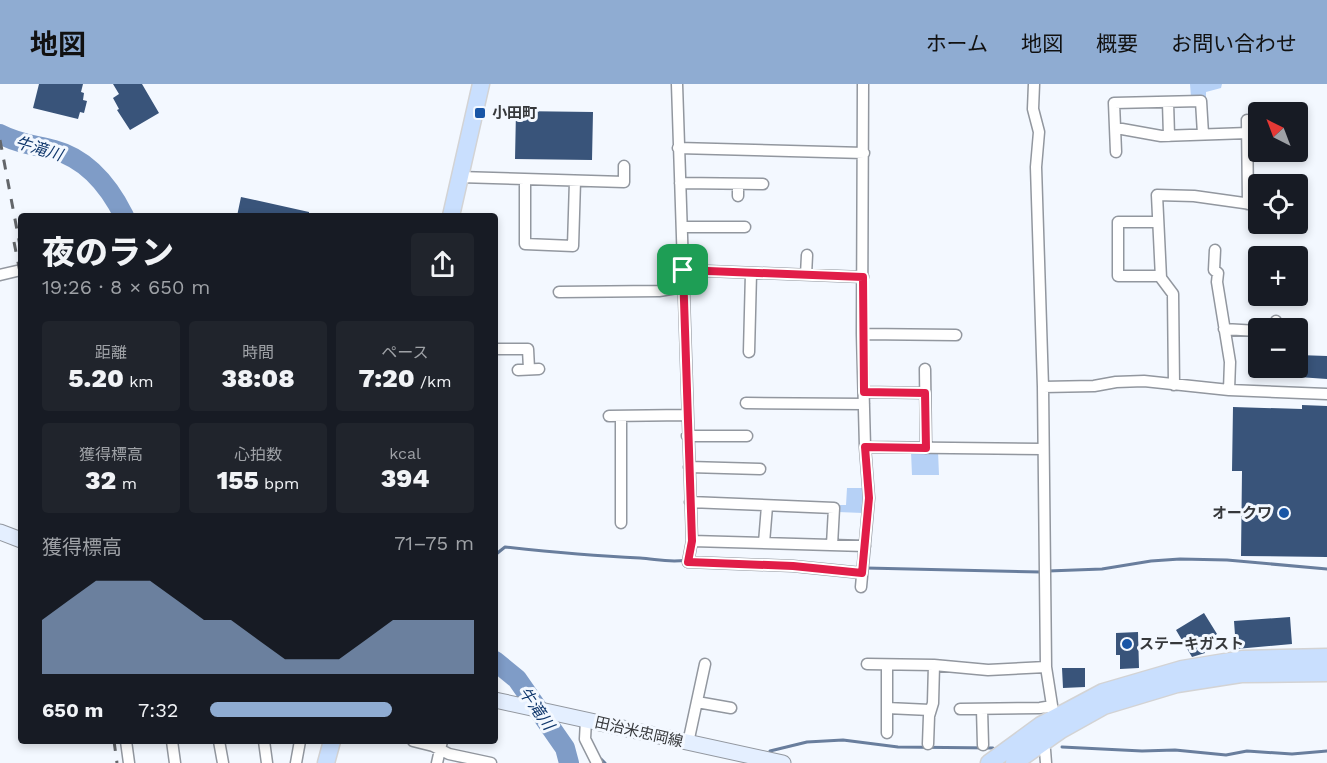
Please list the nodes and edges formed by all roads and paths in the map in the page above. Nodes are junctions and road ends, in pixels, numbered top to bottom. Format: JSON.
{"nodes":[{"id":1,"x":481,"y":84,"type":"edge"},
{"id":2,"x":677,"y":84,"type":"edge"},
{"id":3,"x":863,"y":84,"type":"edge"},
{"id":4,"x":1034,"y":84,"type":"edge"},
{"id":5,"x":1168,"y":102,"type":"junction"},
{"id":6,"x":1247,"y":120,"type":"dead end"},
{"id":7,"x":1115,"y":129,"type":"junction"},
{"id":8,"x":1248,"y":133,"type":"joint"},
{"id":9,"x":1203,"y":134,"type":"junction"},
{"id":10,"x":1169,"y":136,"type":"junction"},
{"id":11,"x":678,"y":148,"type":"junction"},
{"id":12,"x":1116,"y":152,"type":"dead end"},
{"id":13,"x":864,"y":153,"type":"junction"},
{"id":14,"x":624,"y":166,"type":"dead end"},
{"id":15,"x":459,"y":177,"type":"junction"},
{"id":16,"x":525,"y":180,"type":"junction"},
{"id":17,"x":574,"y":181,"type":"junction"},
{"id":18,"x":680,"y":183,"type":"junction"},
{"id":19,"x":738,"y":184,"type":"junction"},
{"id":20,"x":762,"y":184,"type":"dead end"},
{"id":21,"x":1186,"y":184,"type":"dead end"},
{"id":22,"x":738,"y":196,"type":"dead end"},
{"id":23,"x":1186,"y":196,"type":"junction"},
{"id":24,"x":1248,"y":203,"type":"edge"},
{"id":25,"x":452,"y":213,"type":"edge"},
{"id":26,"x":1158,"y":222,"type":"junction"},
{"id":27,"x":682,"y":227,"type":"junction"},
{"id":28,"x":745,"y":227,"type":"dead end"},
{"id":29,"x":807,"y":255,"type":"dead end"},
{"id":30,"x":1211,"y":256,"type":"dead end"},
{"id":31,"x":683,"y":270,"type":"junction"},
{"id":32,"x":18,"y":271,"type":"edge"},
{"id":33,"x":751,"y":273,"type":"junction"},
{"id":34,"x":0,"y":275,"type":"edge"},
{"id":35,"x":806,"y":275,"type":"junction"},
{"id":36,"x":1161,"y":276,"type":"junction"},
{"id":37,"x":863,"y":277,"type":"junction"},
{"id":38,"x":683,"y":287,"type":"junction"},
{"id":39,"x":559,"y":292,"type":"dead end"},
{"id":40,"x":1224,"y":329,"type":"junction"},
{"id":41,"x":1248,"y":330,"type":"edge"},
{"id":42,"x":862,"y":334,"type":"junction"},
{"id":43,"x":956,"y":335,"type":"dead end"},
{"id":44,"x":498,"y":349,"type":"edge"},
{"id":45,"x":749,"y":352,"type":"dead end"},
{"id":46,"x":528,"y":369,"type":"dead end"},
{"id":47,"x":925,"y":369,"type":"dead end"},
{"id":48,"x":1174,"y":385,"type":"junction"},
{"id":49,"x":1043,"y":387,"type":"junction"},
{"id":50,"x":1229,"y":390,"type":"junction"},
{"id":51,"x":864,"y":392,"type":"junction"},
{"id":52,"x":925,"y":393,"type":"junction"},
{"id":53,"x":1327,"y":394,"type":"edge"},
{"id":54,"x":746,"y":403,"type":"dead end"},
{"id":55,"x":864,"y":404,"type":"junction"},
{"id":56,"x":686,"y":415,"type":"junction"},
{"id":57,"x":609,"y":416,"type":"dead end"},
{"id":58,"x":621,"y":416,"type":"junction"},
{"id":59,"x":687,"y":436,"type":"junction"},
{"id":60,"x":747,"y":436,"type":"dead end"},
{"id":61,"x":865,"y":447,"type":"junction"},
{"id":62,"x":926,"y":448,"type":"junction"},
{"id":63,"x":1042,"y":449,"type":"junction"},
{"id":64,"x":621,"y":458,"type":"junction"},
{"id":65,"x":609,"y":459,"type":"dead end"},
{"id":66,"x":689,"y":467,"type":"junction"},
{"id":67,"x":760,"y":470,"type":"dead end"},
{"id":68,"x":690,"y":502,"type":"junction"},
{"id":69,"x":767,"y":506,"type":"junction"},
{"id":70,"x":609,"y":508,"type":"dead end"},
{"id":71,"x":621,"y":508,"type":"junction"},
{"id":72,"x":621,"y":524,"type":"dead end"},
{"id":73,"x":0,"y":532,"type":"edge"},
{"id":74,"x":18,"y":539,"type":"edge"},
{"id":75,"x":692,"y":541,"type":"junction"},
{"id":76,"x":764,"y":543,"type":"junction"},
{"id":77,"x":832,"y":545,"type":"junction"},
{"id":78,"x":865,"y":546,"type":"junction"},
{"id":79,"x":863,"y":570,"type":"junction"},
{"id":80,"x":861,"y":587,"type":"dead end"},
{"id":81,"x":1327,"y":657,"type":"edge"},
{"id":82,"x":705,"y":664,"type":"dead end"},
{"id":83,"x":867,"y":664,"type":"dead end"},
{"id":84,"x":887,"y":665,"type":"junction"},
{"id":85,"x":934,"y":665,"type":"junction"},
{"id":86,"x":1046,"y":667,"type":"junction"},
{"id":87,"x":1327,"y":673,"type":"edge"},
{"id":88,"x":498,"y":701,"type":"edge"},
{"id":89,"x":697,"y":702,"type":"junction"},
{"id":90,"x":731,"y":708,"type":"dead end"},
{"id":91,"x":887,"y":708,"type":"junction"},
{"id":92,"x":960,"y":709,"type":"dead end"},
{"id":93,"x":982,"y":709,"type":"junction"},
{"id":94,"x":930,"y":710,"type":"junction"},
{"id":95,"x":1056,"y":718,"type":"junction"},
{"id":96,"x":586,"y":720,"type":"junction"},
{"id":97,"x":887,"y":733,"type":"dead end"},
{"id":98,"x":688,"y":743,"type":"junction"},
{"id":99,"x":126,"y":744,"type":"edge"},
{"id":100,"x":172,"y":744,"type":"edge"},
{"id":101,"x":220,"y":744,"type":"edge"},
{"id":102,"x":264,"y":744,"type":"edge"},
{"id":103,"x":299,"y":744,"type":"edge"},
{"id":104,"x":331,"y":744,"type":"edge"},
{"id":105,"x":928,"y":744,"type":"dead end"},
{"id":106,"x":441,"y":745,"type":"edge"},
{"id":107,"x":983,"y":745,"type":"dead end"},
{"id":108,"x":1045,"y":750,"type":"dead end"},
{"id":109,"x":761,"y":762,"type":"edge"},
{"id":110,"x":129,"y":763,"type":"edge"},
{"id":111,"x":175,"y":763,"type":"edge"},
{"id":112,"x":223,"y":763,"type":"edge"},
{"id":113,"x":267,"y":763,"type":"edge"},
{"id":114,"x":296,"y":763,"type":"edge"},
{"id":115,"x":326,"y":763,"type":"edge"},
{"id":116,"x":437,"y":763,"type":"edge"},
{"id":117,"x":491,"y":763,"type":"edge"},
{"id":118,"x":597,"y":763,"type":"edge"},
{"id":119,"x":783,"y":763,"type":"edge"},
{"id":120,"x":989,"y":763,"type":"edge"},
{"id":121,"x":1014,"y":763,"type":"edge"},
{"id":122,"x":1046,"y":763,"type":"edge"}],
"edges":[{"from":1,"to":15,"type":"main road"},
{"from":2,"to":11,"type":"street"},
{"from":3,"to":13,"type":"street"},
{"from":4,"to":49,"type":"street"},
{"from":5,"to":7,"type":"street"},
{"from":5,"to":9,"type":"street"},
{"from":5,"to":10,"type":"street"},
{"from":6,"to":8,"type":"street"},
{"from":7,"to":10,"type":"street"},
{"from":7,"to":12,"type":"street"},
{"from":8,"to":9,"type":"street"},
{"from":9,"to":10,"type":"street"},
{"from":11,"to":13,"type":"street"},
{"from":11,"to":18,"type":"street"},
{"from":13,"to":37,"type":"street"},
{"from":14,"to":17,"type":"street"},
{"from":15,"to":16,"type":"street"},
{"from":15,"to":25,"type":"main road"},
{"from":16,"to":17,"type":"street"},
{"from":16,"to":17,"type":"street"},
{"from":18,"to":19,"type":"street"},
{"from":18,"to":27,"type":"street"},
{"from":19,"to":20,"type":"street"},
{"from":19,"to":22,"type":"street"},
{"from":21,"to":23,"type":"street"},
{"from":23,"to":24,"type":"street"},
{"from":23,"to":26,"type":"street"},
{"from":26,"to":36,"type":"street"},
{"from":26,"to":36,"type":"street"},
{"from":27,"to":28,"type":"street"},
{"from":27,"to":31,"type":"street"},
{"from":29,"to":35,"type":"street"},
{"from":30,"to":40,"type":"street"},
{"from":31,"to":33,"type":"street"},
{"from":31,"to":38,"type":"street"},
{"from":32,"to":34,"type":"street"},
{"from":33,"to":35,"type":"street"},
{"from":33,"to":45,"type":"street"},
{"from":35,"to":37,"type":"street"},
{"from":36,"to":48,"type":"street"},
{"from":37,"to":42,"type":"street"},
{"from":38,"to":39,"type":"street"},
{"from":38,"to":56,"type":"street"},
{"from":40,"to":41,"type":"street"},
{"from":40,"to":50,"type":"street"},
{"from":42,"to":43,"type":"street"},
{"from":42,"to":51,"type":"street"},
{"from":44,"to":46,"type":"street"},
{"from":47,"to":52,"type":"street"},
{"from":48,"to":49,"type":"street"},
{"from":48,"to":50,"type":"street"},
{"from":49,"to":63,"type":"street"},
{"from":50,"to":53,"type":"street"},
{"from":51,"to":52,"type":"street"},
{"from":51,"to":55,"type":"street"},
{"from":52,"to":62,"type":"street"},
{"from":54,"to":55,"type":"street"},
{"from":55,"to":61,"type":"street"},
{"from":56,"to":58,"type":"street"},
{"from":56,"to":59,"type":"street"},
{"from":57,"to":58,"type":"street"},
{"from":58,"to":64,"type":"street"},
{"from":59,"to":60,"type":"street"},
{"from":59,"to":66,"type":"street"},
{"from":61,"to":62,"type":"street"},
{"from":61,"to":78,"type":"street"},
{"from":62,"to":63,"type":"street"},
{"from":63,"to":86,"type":"street"},
{"from":64,"to":65,"type":"street"},
{"from":64,"to":71,"type":"street"},
{"from":66,"to":67,"type":"street"},
{"from":66,"to":68,"type":"street"},
{"from":68,"to":69,"type":"street"},
{"from":68,"to":75,"type":"street"},
{"from":69,"to":76,"type":"street"},
{"from":69,"to":77,"type":"street"},
{"from":70,"to":71,"type":"street"},
{"from":71,"to":72,"type":"street"},
{"from":73,"to":74,"type":"main road"},
{"from":75,"to":76,"type":"street"},
{"from":75,"to":79,"type":"street"},
{"from":76,"to":77,"type":"street"},
{"from":77,"to":78,"type":"street"},
{"from":78,"to":79,"type":"street"},
{"from":79,"to":80,"type":"street"},
{"from":81,"to":95,"type":"main road"},
{"from":82,"to":89,"type":"street"},
{"from":83,"to":84,"type":"street"},
{"from":84,"to":85,"type":"street"},
{"from":84,"to":91,"type":"street"},
{"from":85,"to":86,"type":"street"},
{"from":85,"to":94,"type":"street"},
{"from":86,"to":95,"type":"street"},
{"from":87,"to":95,"type":"main road"},
{"from":88,"to":96,"type":"main road","name":"田治米忠岡線"},
{"from":89,"to":90,"type":"street"},
{"from":89,"to":98,"type":"street"},
{"from":91,"to":94,"type":"street"},
{"from":91,"to":97,"type":"street"},
{"from":92,"to":93,"type":"street"},
{"from":93,"to":95,"type":"street"},
{"from":93,"to":107,"type":"street"},
{"from":94,"to":105,"type":"street"},
{"from":95,"to":120,"type":"main road"},
{"from":95,"to":121,"type":"main road"},
{"from":96,"to":98,"type":"main road","name":"田治米忠岡線"},
{"from":96,"to":118,"type":"street"},
{"from":98,"to":109,"type":"main road","name":"田治米忠岡線"},
{"from":99,"to":110,"type":"street"},
{"from":100,"to":111,"type":"street"},
{"from":101,"to":112,"type":"street"},
{"from":102,"to":113,"type":"street"},
{"from":103,"to":114,"type":"street"},
{"from":104,"to":115,"type":"main road"},
{"from":106,"to":116,"type":"street"},
{"from":106,"to":117,"type":"street"},
{"from":108,"to":122,"type":"street"},
{"from":109,"to":119,"type":"main road","name":"田治米忠岡線"}]}
